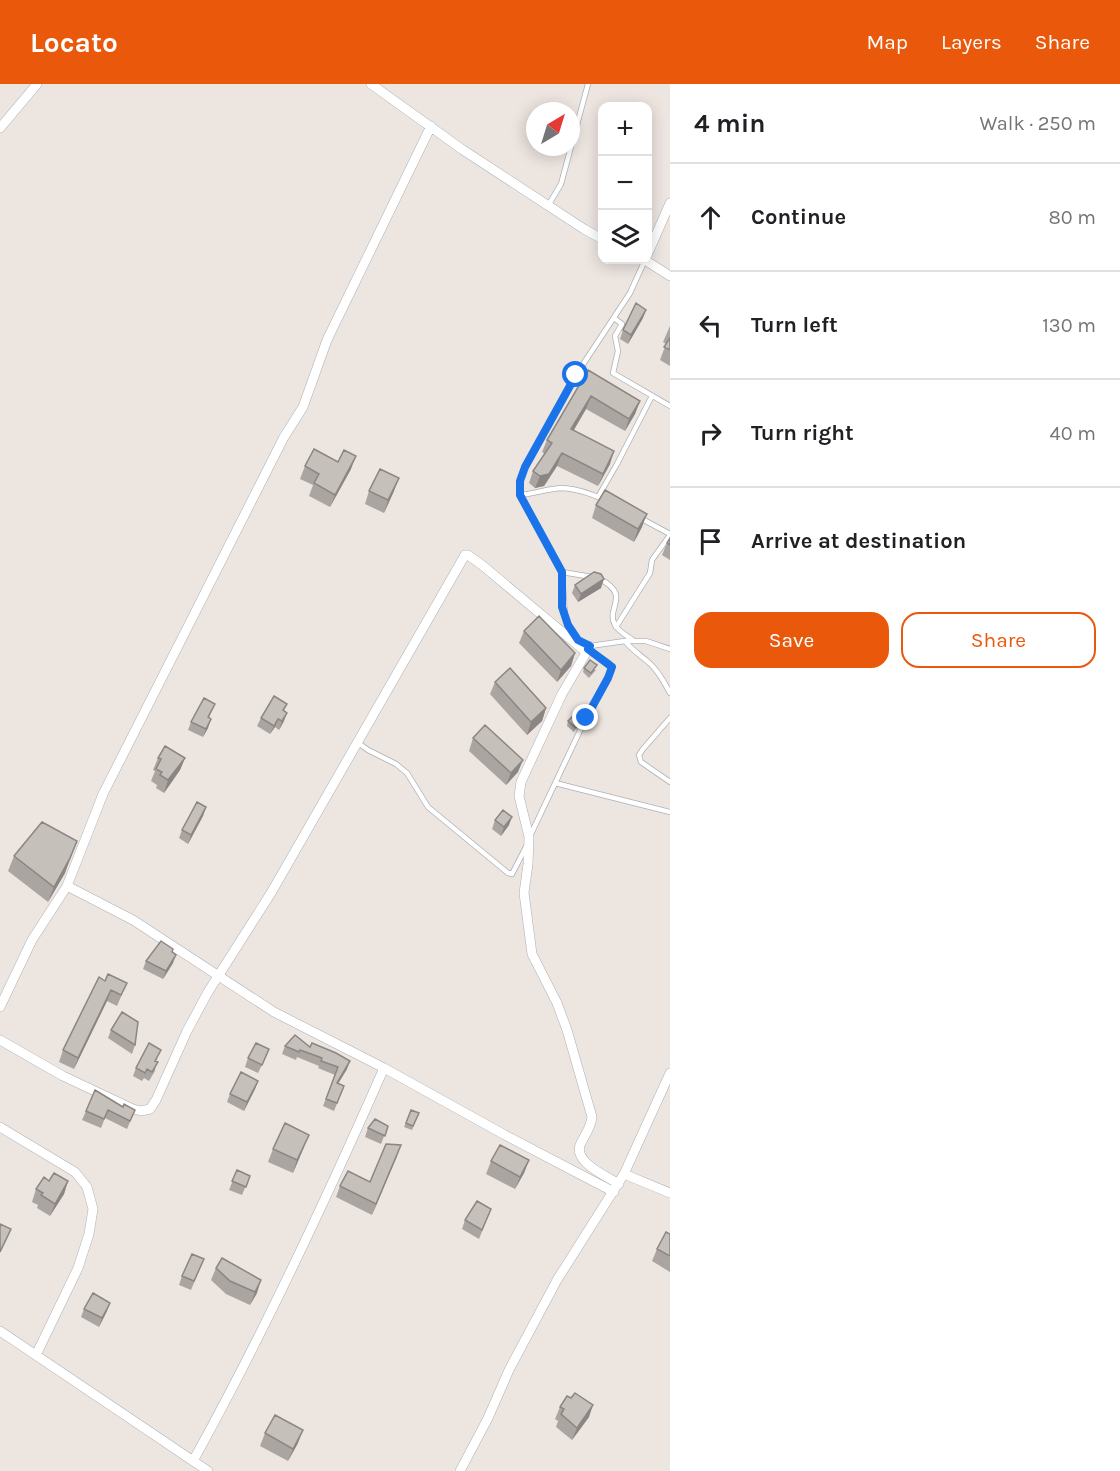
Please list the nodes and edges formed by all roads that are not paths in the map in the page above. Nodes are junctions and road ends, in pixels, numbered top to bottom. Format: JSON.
{"nodes":[{"id":1,"x":37,"y":84,"type":"edge"},
{"id":2,"x":371,"y":84,"type":"edge"},
{"id":3,"x":588,"y":84,"type":"edge"},
{"id":4,"x":430,"y":126,"type":"junction"},
{"id":5,"x":0,"y":128,"type":"edge"},
{"id":6,"x":670,"y":203,"type":"edge"},
{"id":7,"x":548,"y":206,"type":"junction"},
{"id":8,"x":598,"y":236,"type":"edge"},
{"id":9,"x":652,"y":244,"type":"edge"},
{"id":10,"x":643,"y":264,"type":"edge"},
{"id":11,"x":651,"y":264,"type":"edge"},
{"id":12,"x":670,"y":276,"type":"edge"},
{"id":13,"x":614,"y":318,"type":"junction"},
{"id":14,"x":652,"y":396,"type":"junction"},
{"id":15,"x":670,"y":406,"type":"edge"},
{"id":16,"x":520,"y":495,"type":"junction"},
{"id":17,"x":598,"y":497,"type":"junction"},
{"id":18,"x":615,"y":505,"type":"edge"},
{"id":19,"x":635,"y":515,"type":"edge"},
{"id":20,"x":670,"y":526,"type":"edge"},
{"id":21,"x":669,"y":534,"type":"edge"},
{"id":22,"x":562,"y":572,"type":"junction"},
{"id":23,"x":616,"y":627,"type":"junction"},
{"id":24,"x":625,"y":641,"type":"junction"},
{"id":25,"x":634,"y":641,"type":"junction"},
{"id":26,"x":588,"y":649,"type":"junction"},
{"id":27,"x":670,"y":649,"type":"edge"},
{"id":28,"x":670,"y":693,"type":"edge"},
{"id":29,"x":670,"y":718,"type":"edge"},
{"id":30,"x":357,"y":742,"type":"junction"},
{"id":31,"x":670,"y":782,"type":"edge"},
{"id":32,"x":555,"y":783,"type":"junction"},
{"id":33,"x":670,"y":812,"type":"edge"},
{"id":34,"x":529,"y":839,"type":"junction"},
{"id":35,"x":67,"y":886,"type":"junction"},
{"id":36,"x":218,"y":977,"type":"junction"},
{"id":37,"x":0,"y":1006,"type":"edge"},
{"id":38,"x":0,"y":1040,"type":"edge"},
{"id":39,"x":384,"y":1068,"type":"junction"},
{"id":40,"x":670,"y":1073,"type":"edge"},
{"id":41,"x":0,"y":1127,"type":"edge"},
{"id":42,"x":624,"y":1174,"type":"junction"},
{"id":43,"x":616,"y":1188,"type":"junction"},
{"id":44,"x":670,"y":1193,"type":"edge"},
{"id":45,"x":0,"y":1331,"type":"edge"},
{"id":46,"x":36,"y":1356,"type":"junction"},
{"id":47,"x":193,"y":1461,"type":"junction"},
{"id":48,"x":208,"y":1471,"type":"edge"},
{"id":49,"x":460,"y":1471,"type":"edge"}],
"edges":[{"from":1,"to":5,"type":"street"},
{"from":2,"to":4,"type":"street"},
{"from":3,"to":7,"type":"lane"},
{"from":4,"to":7,"type":"street"},
{"from":4,"to":35,"type":"street"},
{"from":6,"to":9,"type":"street"},
{"from":7,"to":8,"type":"street"},
{"from":10,"to":13,"type":"lane"},
{"from":11,"to":12,"type":"street"},
{"from":13,"to":14,"type":"lane"},
{"from":13,"to":16,"type":"lane"},
{"from":14,"to":15,"type":"lane"},
{"from":14,"to":17,"type":"lane"},
{"from":16,"to":17,"type":"lane"},
{"from":16,"to":22,"type":"lane"},
{"from":17,"to":18,"type":"lane"},
{"from":19,"to":21,"type":"lane"},
{"from":20,"to":21,"type":"lane"},
{"from":21,"to":23,"type":"lane"},
{"from":22,"to":23,"type":"lane"},
{"from":22,"to":26,"type":"lane"},
{"from":23,"to":25,"type":"lane"},
{"from":24,"to":25,"type":"lane"},
{"from":24,"to":26,"type":"lane"},
{"from":24,"to":28,"type":"lane"},
{"from":25,"to":27,"type":"lane"},
{"from":26,"to":30,"type":"street"},
{"from":26,"to":32,"type":"lane"},
{"from":26,"to":34,"type":"street"},
{"from":29,"to":31,"type":"lane"},
{"from":30,"to":34,"type":"lane"},
{"from":30,"to":36,"type":"street"},
{"from":32,"to":33,"type":"lane"},
{"from":32,"to":34,"type":"lane"},
{"from":34,"to":43,"type":"street"},
{"from":35,"to":36,"type":"street"},
{"from":35,"to":37,"type":"street"},
{"from":36,"to":38,"type":"street"},
{"from":36,"to":39,"type":"street"},
{"from":39,"to":43,"type":"street"},
{"from":39,"to":47,"type":"street"},
{"from":40,"to":42,"type":"street"},
{"from":41,"to":46,"type":"street"},
{"from":42,"to":43,"type":"street"},
{"from":42,"to":44,"type":"street"},
{"from":43,"to":49,"type":"street"},
{"from":45,"to":46,"type":"street"},
{"from":46,"to":47,"type":"street"},
{"from":47,"to":48,"type":"street"}]}
